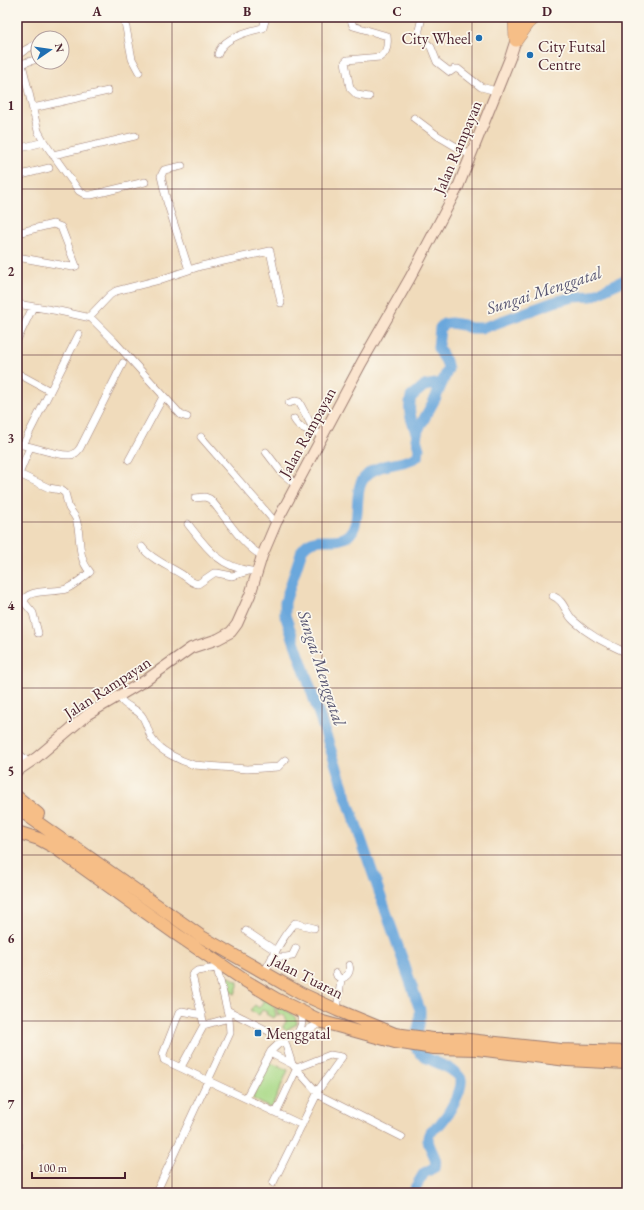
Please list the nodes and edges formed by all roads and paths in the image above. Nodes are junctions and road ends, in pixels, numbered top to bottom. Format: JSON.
{"nodes":[{"id":1,"x":124,"y":17,"type":"edge"},
{"id":2,"x":266,"y":17,"type":"edge"},
{"id":3,"x":350,"y":17,"type":"edge"},
{"id":4,"x":422,"y":17,"type":"edge"},
{"id":5,"x":513,"y":17,"type":"edge"},
{"id":6,"x":523,"y":17,"type":"edge"},
{"id":7,"x":535,"y":17,"type":"edge"},
{"id":8,"x":516,"y":40,"type":"junction"},
{"id":9,"x":30,"y":47,"type":"edge"},
{"id":10,"x":218,"y":54,"type":"dead end"},
{"id":11,"x":17,"y":56,"type":"edge"},
{"id":12,"x":30,"y":61,"type":"edge"},
{"id":13,"x":19,"y":64,"type":"edge"},
{"id":14,"x":139,"y":72,"type":"dead end"},
{"id":15,"x":496,"y":91,"type":"junction"},
{"id":16,"x":108,"y":92,"type":"dead end"},
{"id":17,"x":369,"y":97,"type":"dead end"},
{"id":18,"x":33,"y":108,"type":"junction"},
{"id":19,"x":414,"y":118,"type":"dead end"},
{"id":20,"x":135,"y":136,"type":"dead end"},
{"id":21,"x":44,"y":142,"type":"junction"},
{"id":22,"x":17,"y":149,"type":"edge"},
{"id":23,"x":53,"y":155,"type":"junction"},
{"id":24,"x":470,"y":155,"type":"junction"},
{"id":25,"x":182,"y":166,"type":"dead end"},
{"id":26,"x":49,"y":168,"type":"dead end"},
{"id":27,"x":17,"y":176,"type":"edge"},
{"id":28,"x":145,"y":182,"type":"dead end"},
{"id":29,"x":17,"y":233,"type":"edge"},
{"id":30,"x":17,"y":257,"type":"edge"},
{"id":31,"x":189,"y":270,"type":"junction"},
{"id":32,"x":281,"y":303,"type":"dead end"},
{"id":33,"x":17,"y":304,"type":"edge"},
{"id":34,"x":32,"y":307,"type":"junction"},
{"id":35,"x":89,"y":317,"type":"junction"},
{"id":36,"x":79,"y":334,"type":"dead end"},
{"id":37,"x":17,"y":340,"type":"edge"},
{"id":38,"x":123,"y":363,"type":"dead end"},
{"id":39,"x":17,"y":373,"type":"edge"},
{"id":40,"x":50,"y":391,"type":"junction"},
{"id":41,"x":163,"y":397,"type":"junction"},
{"id":42,"x":289,"y":403,"type":"dead end"},
{"id":43,"x":187,"y":417,"type":"dead end"},
{"id":44,"x":294,"y":419,"type":"dead end"},
{"id":45,"x":318,"y":433,"type":"junction"},
{"id":46,"x":201,"y":436,"type":"dead end"},
{"id":47,"x":24,"y":445,"type":"edge"},
{"id":48,"x":266,"y":452,"type":"dead end"},
{"id":49,"x":129,"y":460,"type":"dead end"},
{"id":50,"x":18,"y":477,"type":"edge"},
{"id":51,"x":296,"y":485,"type":"junction"},
{"id":52,"x":195,"y":498,"type":"dead end"},
{"id":53,"x":276,"y":523,"type":"junction"},
{"id":54,"x":188,"y":524,"type":"dead end"},
{"id":55,"x":142,"y":547,"type":"dead end"},
{"id":56,"x":262,"y":556,"type":"junction"},
{"id":57,"x":253,"y":571,"type":"junction"},
{"id":58,"x":553,"y":596,"type":"dead end"},
{"id":59,"x":38,"y":633,"type":"dead end"},
{"id":60,"x":627,"y":653,"type":"edge"},
{"id":61,"x":118,"y":696,"type":"junction"},
{"id":62,"x":17,"y":752,"type":"edge"},
{"id":63,"x":285,"y":760,"type":"dead end"},
{"id":64,"x":29,"y":763,"type":"junction"},
{"id":65,"x":17,"y":771,"type":"edge"},
{"id":66,"x":17,"y":797,"type":"edge"},
{"id":67,"x":17,"y":808,"type":"edge"},
{"id":68,"x":17,"y":832,"type":"edge"},
{"id":69,"x":77,"y":848,"type":"junction"},
{"id":70,"x":314,"y":928,"type":"dead end"},
{"id":71,"x":246,"y":931,"type":"dead end"},
{"id":72,"x":176,"y":934,"type":"junction"},
{"id":73,"x":202,"y":936,"type":"junction"},
{"id":74,"x":296,"y":948,"type":"dead end"},
{"id":75,"x":274,"y":954,"type":"junction"},
{"id":76,"x":218,"y":965,"type":"junction"},
{"id":77,"x":349,"y":965,"type":"dead end"},
{"id":78,"x":264,"y":973,"type":"junction"},
{"id":79,"x":336,"y":973,"type":"dead end"},
{"id":80,"x":341,"y":979,"type":"junction"},
{"id":81,"x":227,"y":1010,"type":"junction"},
{"id":82,"x":336,"y":1010,"type":"junction"},
{"id":83,"x":298,"y":1011,"type":"junction"},
{"id":84,"x":202,"y":1015,"type":"junction"},
{"id":85,"x":229,"y":1018,"type":"junction"},
{"id":86,"x":323,"y":1022,"type":"junction"},
{"id":87,"x":204,"y":1025,"type":"junction"},
{"id":88,"x":298,"y":1032,"type":"junction"},
{"id":89,"x":395,"y":1038,"type":"junction"},
{"id":90,"x":284,"y":1039,"type":"junction"},
{"id":91,"x":433,"y":1043,"type":"junction"},
{"id":92,"x":627,"y":1052,"type":"edge"},
{"id":93,"x":270,"y":1053,"type":"junction"},
{"id":94,"x":627,"y":1063,"type":"edge"},
{"id":95,"x":295,"y":1066,"type":"junction"},
{"id":96,"x":180,"y":1068,"type":"junction"},
{"id":97,"x":208,"y":1080,"type":"junction"},
{"id":98,"x":317,"y":1093,"type":"junction"},
{"id":99,"x":246,"y":1098,"type":"junction"},
{"id":100,"x":276,"y":1113,"type":"junction"},
{"id":101,"x":302,"y":1125,"type":"junction"},
{"id":102,"x":402,"y":1137,"type":"dead end"},
{"id":103,"x":273,"y":1183,"type":"dead end"},
{"id":104,"x":156,"y":1193,"type":"edge"}],
"edges":[{"from":1,"to":14,"type":"street"},
{"from":2,"to":10,"type":"street"},
{"from":3,"to":17,"type":"street"},
{"from":4,"to":15,"type":"street"},
{"from":5,"to":8,"type":"highway"},
{"from":6,"to":8,"type":"street","name":"Jalan Rampayan"},
{"from":7,"to":8,"type":"highway"},
{"from":8,"to":15,"type":"street","name":"Jalan Rampayan"},
{"from":9,"to":11,"type":"street"},
{"from":12,"to":13,"type":"street"},
{"from":13,"to":18,"type":"street"},
{"from":15,"to":24,"type":"street","name":"Jalan Rampayan"},
{"from":16,"to":18,"type":"street"},
{"from":18,"to":21,"type":"street"},
{"from":19,"to":24,"type":"street"},
{"from":20,"to":23,"type":"street"},
{"from":21,"to":22,"type":"street"},
{"from":21,"to":23,"type":"street"},
{"from":23,"to":28,"type":"street"},
{"from":24,"to":45,"type":"street","name":"Jalan Rampayan"},
{"from":25,"to":31,"type":"street"},
{"from":26,"to":27,"type":"street"},
{"from":29,"to":30,"type":"street"},
{"from":31,"to":32,"type":"street"},
{"from":31,"to":35,"type":"street"},
{"from":33,"to":34,"type":"street"},
{"from":34,"to":35,"type":"street"},
{"from":34,"to":37,"type":"street"},
{"from":35,"to":41,"type":"street"},
{"from":36,"to":40,"type":"street"},
{"from":38,"to":47,"type":"street"},
{"from":39,"to":40,"type":"street"},
{"from":40,"to":47,"type":"street"},
{"from":41,"to":43,"type":"street"},
{"from":41,"to":49,"type":"street"},
{"from":42,"to":45,"type":"street"},
{"from":44,"to":45,"type":"street"},
{"from":45,"to":51,"type":"street","name":"Jalan Rampayan"},
{"from":46,"to":53,"type":"street"},
{"from":47,"to":50,"type":"street"},
{"from":48,"to":51,"type":"street"},
{"from":50,"to":59,"type":"street"},
{"from":51,"to":53,"type":"street","name":"Jalan Rampayan"},
{"from":52,"to":56,"type":"street"},
{"from":53,"to":56,"type":"street","name":"Jalan Rampayan"},
{"from":54,"to":57,"type":"street"},
{"from":55,"to":57,"type":"street"},
{"from":56,"to":57,"type":"street","name":"Jalan Rampayan"},
{"from":57,"to":61,"type":"street","name":"Jalan Rampayan"},
{"from":58,"to":60,"type":"street"},
{"from":61,"to":63,"type":"street"},
{"from":61,"to":64,"type":"street","name":"Jalan Rampayan"},
{"from":62,"to":64,"type":"street"},
{"from":64,"to":65,"type":"street","name":"Jalan Rampayan"},
{"from":66,"to":69,"type":"main road"},
{"from":67,"to":69,"type":"main road","name":"Jalan Tuaran"},
{"from":68,"to":72,"type":"main road","name":"Jalan Tuaran"},
{"from":69,"to":72,"type":"main road"},
{"from":69,"to":73,"type":"main road","name":"Jalan Tuaran"},
{"from":70,"to":75,"type":"street"},
{"from":71,"to":75,"type":"street"},
{"from":72,"to":76,"type":"main road","name":"Jalan Tuaran"},
{"from":73,"to":78,"type":"main road","name":"Jalan Tuaran"},
{"from":73,"to":83,"type":"main road"},
{"from":74,"to":75,"type":"street"},
{"from":75,"to":78,"type":"street"},
{"from":76,"to":81,"type":"street"},
{"from":76,"to":83,"type":"main road","name":"Jalan Tuaran"},
{"from":76,"to":84,"type":"street"},
{"from":77,"to":80,"type":"street"},
{"from":78,"to":82,"type":"main road","name":"Jalan Tuaran"},
{"from":79,"to":80,"type":"street"},
{"from":80,"to":82,"type":"street"},
{"from":81,"to":85,"type":"street"},
{"from":81,"to":90,"type":"street"},
{"from":82,"to":89,"type":"main road","name":"Jalan Tuaran"},
{"from":83,"to":86,"type":"main road","name":"Jalan Tuaran"},
{"from":83,"to":88,"type":"street"},
{"from":84,"to":87,"type":"street"},
{"from":84,"to":96,"type":"street"},
{"from":85,"to":87,"type":"street"},
{"from":85,"to":97,"type":"street"},
{"from":86,"to":88,"type":"street"},
{"from":86,"to":89,"type":"main road","name":"Jalan Tuaran"},
{"from":87,"to":96,"type":"street"},
{"from":88,"to":90,"type":"street"},
{"from":89,"to":91,"type":"main road","name":"Jalan Tuaran"},
{"from":90,"to":93,"type":"street"},
{"from":90,"to":95,"type":"street"},
{"from":91,"to":92,"type":"main road","name":"Jalan Tuaran"},
{"from":91,"to":94,"type":"main road","name":"Jalan Tuaran"},
{"from":93,"to":95,"type":"street"},
{"from":93,"to":99,"type":"street"},
{"from":95,"to":98,"type":"street"},
{"from":95,"to":98,"type":"street"},
{"from":95,"to":100,"type":"street"},
{"from":96,"to":97,"type":"street"},
{"from":97,"to":99,"type":"street"},
{"from":97,"to":104,"type":"street"},
{"from":98,"to":101,"type":"street"},
{"from":98,"to":102,"type":"street"},
{"from":99,"to":100,"type":"street"},
{"from":100,"to":101,"type":"street"},
{"from":101,"to":103,"type":"street"}]}
